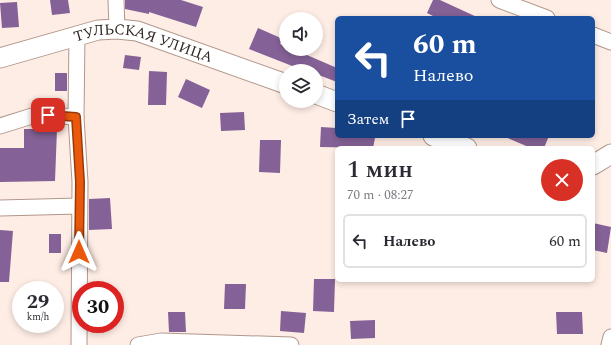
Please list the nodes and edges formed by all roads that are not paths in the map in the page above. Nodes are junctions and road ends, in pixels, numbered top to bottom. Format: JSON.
{"nodes":[{"id":1,"x":116,"y":0,"type":"edge"},
{"id":2,"x":499,"y":0,"type":"edge"},
{"id":3,"x":542,"y":16,"type":"edge"},
{"id":4,"x":117,"y":29,"type":"junction"},
{"id":5,"x":77,"y":36,"type":"junction"},
{"id":6,"x":595,"y":36,"type":"edge"},
{"id":7,"x":611,"y":42,"type":"edge"},
{"id":8,"x":0,"y":58,"type":"edge"},
{"id":9,"x":279,"y":82,"type":"edge"},
{"id":10,"x":323,"y":97,"type":"edge"},
{"id":11,"x":335,"y":101,"type":"edge"},
{"id":12,"x":76,"y":117,"type":"junction"},
{"id":13,"x":0,"y":126,"type":"edge"},
{"id":14,"x":439,"y":138,"type":"edge"},
{"id":15,"x":461,"y":146,"type":"edge"},
{"id":16,"x":611,"y":154,"type":"edge"},
{"id":17,"x":595,"y":164,"type":"edge"},
{"id":18,"x":79,"y":206,"type":"junction"},
{"id":19,"x":0,"y":208,"type":"edge"},
{"id":20,"x":611,"y":337,"type":"edge"},
{"id":21,"x":79,"y":345,"type":"edge"},
{"id":22,"x":138,"y":345,"type":"edge"},
{"id":23,"x":291,"y":345,"type":"edge"},
{"id":24,"x":609,"y":345,"type":"edge"}],
"edges":[{"from":1,"to":4,"type":"street"},
{"from":2,"to":3,"type":"street"},
{"from":4,"to":5,"type":"main road","name":"ТУЛЬСКАЯ УЛИЦА"},
{"from":4,"to":9,"type":"main road","name":"ТУЛЬСКАЯ УЛИЦА"},
{"from":5,"to":8,"type":"main road","name":"ТУЛЬСКАЯ УЛИЦА"},
{"from":5,"to":12,"type":"street"},
{"from":6,"to":7,"type":"street"},
{"from":10,"to":11,"type":"main road"},
{"from":12,"to":13,"type":"street"},
{"from":12,"to":18,"type":"street"},
{"from":14,"to":15,"type":"main road"},
{"from":16,"to":17,"type":"main road"},
{"from":18,"to":19,"type":"street"},
{"from":18,"to":21,"type":"street"},
{"from":20,"to":24,"type":"street"},
{"from":22,"to":23,"type":"street"}]}
